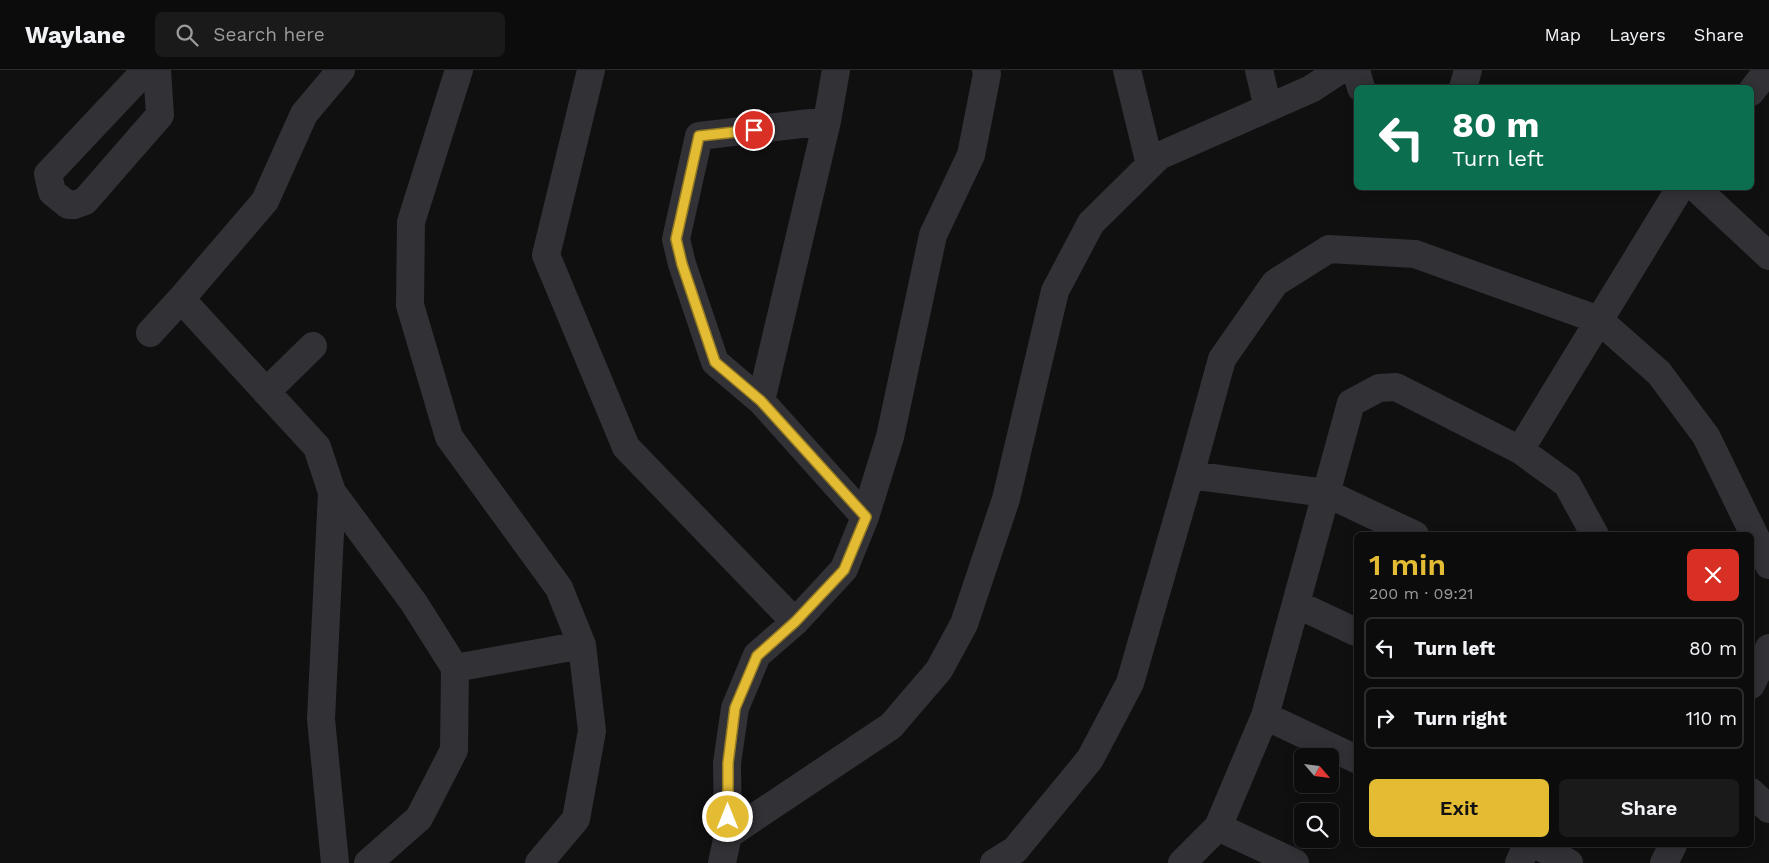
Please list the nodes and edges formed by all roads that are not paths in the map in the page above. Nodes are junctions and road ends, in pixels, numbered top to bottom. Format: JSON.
{"nodes":[{"id":1,"x":146,"y":70,"type":"edge"},
{"id":2,"x":157,"y":70,"type":"edge"},
{"id":3,"x":341,"y":70,"type":"edge"},
{"id":4,"x":459,"y":70,"type":"edge"},
{"id":5,"x":591,"y":70,"type":"edge"},
{"id":6,"x":836,"y":70,"type":"edge"},
{"id":7,"x":986,"y":70,"type":"edge"},
{"id":8,"x":1127,"y":70,"type":"edge"},
{"id":9,"x":1259,"y":70,"type":"edge"},
{"id":10,"x":1340,"y":70,"type":"edge"},
{"id":11,"x":1356,"y":70,"type":"edge"},
{"id":12,"x":1468,"y":70,"type":"edge"},
{"id":13,"x":1768,"y":70,"type":"edge"},
{"id":14,"x":1360,"y":85,"type":"edge"},
{"id":15,"x":1464,"y":85,"type":"edge"},
{"id":16,"x":1754,"y":88,"type":"edge"},
{"id":17,"x":1268,"y":108,"type":"junction"},
{"id":18,"x":827,"y":121,"type":"junction"},
{"id":19,"x":1150,"y":165,"type":"junction"},
{"id":20,"x":1679,"y":190,"type":"edge"},
{"id":21,"x":1698,"y":190,"type":"edge"},
{"id":22,"x":1769,"y":256,"type":"edge"},
{"id":23,"x":181,"y":300,"type":"junction"},
{"id":24,"x":1599,"y":320,"type":"junction"},
{"id":25,"x":150,"y":333,"type":"dead end"},
{"id":26,"x":312,"y":346,"type":"dead end"},
{"id":27,"x":266,"y":392,"type":"junction"},
{"id":28,"x":761,"y":401,"type":"junction"},
{"id":29,"x":1520,"y":450,"type":"junction"},
{"id":30,"x":1190,"y":475,"type":"junction"},
{"id":31,"x":332,"y":492,"type":"junction"},
{"id":32,"x":1326,"y":493,"type":"junction"},
{"id":33,"x":866,"y":517,"type":"junction"},
{"id":34,"x":1409,"y":532,"type":"edge"},
{"id":35,"x":1593,"y":532,"type":"edge"},
{"id":36,"x":1753,"y":532,"type":"edge"},
{"id":37,"x":1754,"y":534,"type":"edge"},
{"id":38,"x":1769,"y":565,"type":"edge"},
{"id":39,"x":1296,"y":604,"type":"junction"},
{"id":40,"x":795,"y":622,"type":"junction"},
{"id":41,"x":1354,"y":631,"type":"edge"},
{"id":42,"x":582,"y":645,"type":"junction"},
{"id":43,"x":1769,"y":648,"type":"edge"},
{"id":44,"x":455,"y":668,"type":"junction"},
{"id":45,"x":1754,"y":679,"type":"edge"},
{"id":46,"x":1265,"y":716,"type":"junction"},
{"id":47,"x":1354,"y":758,"type":"edge"},
{"id":48,"x":1754,"y":795,"type":"edge"},
{"id":49,"x":1769,"y":809,"type":"edge"},
{"id":50,"x":1218,"y":828,"type":"junction"},
{"id":51,"x":728,"y":835,"type":"junction"},
{"id":52,"x":1526,"y":847,"type":"edge"},
{"id":53,"x":1541,"y":847,"type":"edge"},
{"id":54,"x":1672,"y":847,"type":"edge"},
{"id":55,"x":335,"y":863,"type":"edge"},
{"id":56,"x":368,"y":863,"type":"edge"},
{"id":57,"x":539,"y":863,"type":"edge"},
{"id":58,"x":722,"y":863,"type":"edge"},
{"id":59,"x":994,"y":863,"type":"edge"},
{"id":60,"x":1182,"y":863,"type":"edge"},
{"id":61,"x":1295,"y":863,"type":"edge"},
{"id":62,"x":1519,"y":863,"type":"edge"},
{"id":63,"x":1569,"y":863,"type":"edge"},
{"id":64,"x":1664,"y":863,"type":"edge"}],
"edges":[{"from":1,"to":2,"type":"street"},
{"from":3,"to":23,"type":"street"},
{"from":4,"to":42,"type":"street"},
{"from":5,"to":40,"type":"street"},
{"from":6,"to":18,"type":"street"},
{"from":7,"to":33,"type":"street"},
{"from":8,"to":19,"type":"street"},
{"from":9,"to":17,"type":"street"},
{"from":10,"to":17,"type":"street"},
{"from":11,"to":14,"type":"street"},
{"from":12,"to":15,"type":"street"},
{"from":13,"to":16,"type":"street"},
{"from":17,"to":19,"type":"street"},
{"from":18,"to":28,"type":"street"},
{"from":18,"to":28,"type":"street"},
{"from":19,"to":51,"type":"street"},
{"from":20,"to":24,"type":"street"},
{"from":21,"to":22,"type":"street"},
{"from":23,"to":25,"type":"street"},
{"from":23,"to":27,"type":"street"},
{"from":24,"to":29,"type":"street"},
{"from":24,"to":30,"type":"street"},
{"from":24,"to":36,"type":"street"},
{"from":26,"to":27,"type":"street"},
{"from":27,"to":31,"type":"street"},
{"from":28,"to":33,"type":"street"},
{"from":29,"to":32,"type":"street"},
{"from":29,"to":35,"type":"street"},
{"from":30,"to":32,"type":"street"},
{"from":30,"to":59,"type":"street"},
{"from":31,"to":44,"type":"street"},
{"from":31,"to":55,"type":"street"},
{"from":32,"to":34,"type":"street"},
{"from":32,"to":39,"type":"street"},
{"from":33,"to":40,"type":"street"},
{"from":37,"to":38,"type":"street"},
{"from":39,"to":41,"type":"street"},
{"from":39,"to":46,"type":"street"},
{"from":40,"to":51,"type":"street"},
{"from":42,"to":44,"type":"street"},
{"from":42,"to":57,"type":"street"},
{"from":43,"to":45,"type":"street"},
{"from":44,"to":56,"type":"street"},
{"from":46,"to":47,"type":"street"},
{"from":46,"to":50,"type":"street"},
{"from":48,"to":49,"type":"street"},
{"from":50,"to":60,"type":"street"},
{"from":50,"to":61,"type":"street"},
{"from":51,"to":58,"type":"street"},
{"from":52,"to":62,"type":"street"},
{"from":53,"to":63,"type":"street"},
{"from":54,"to":64,"type":"street"}]}
